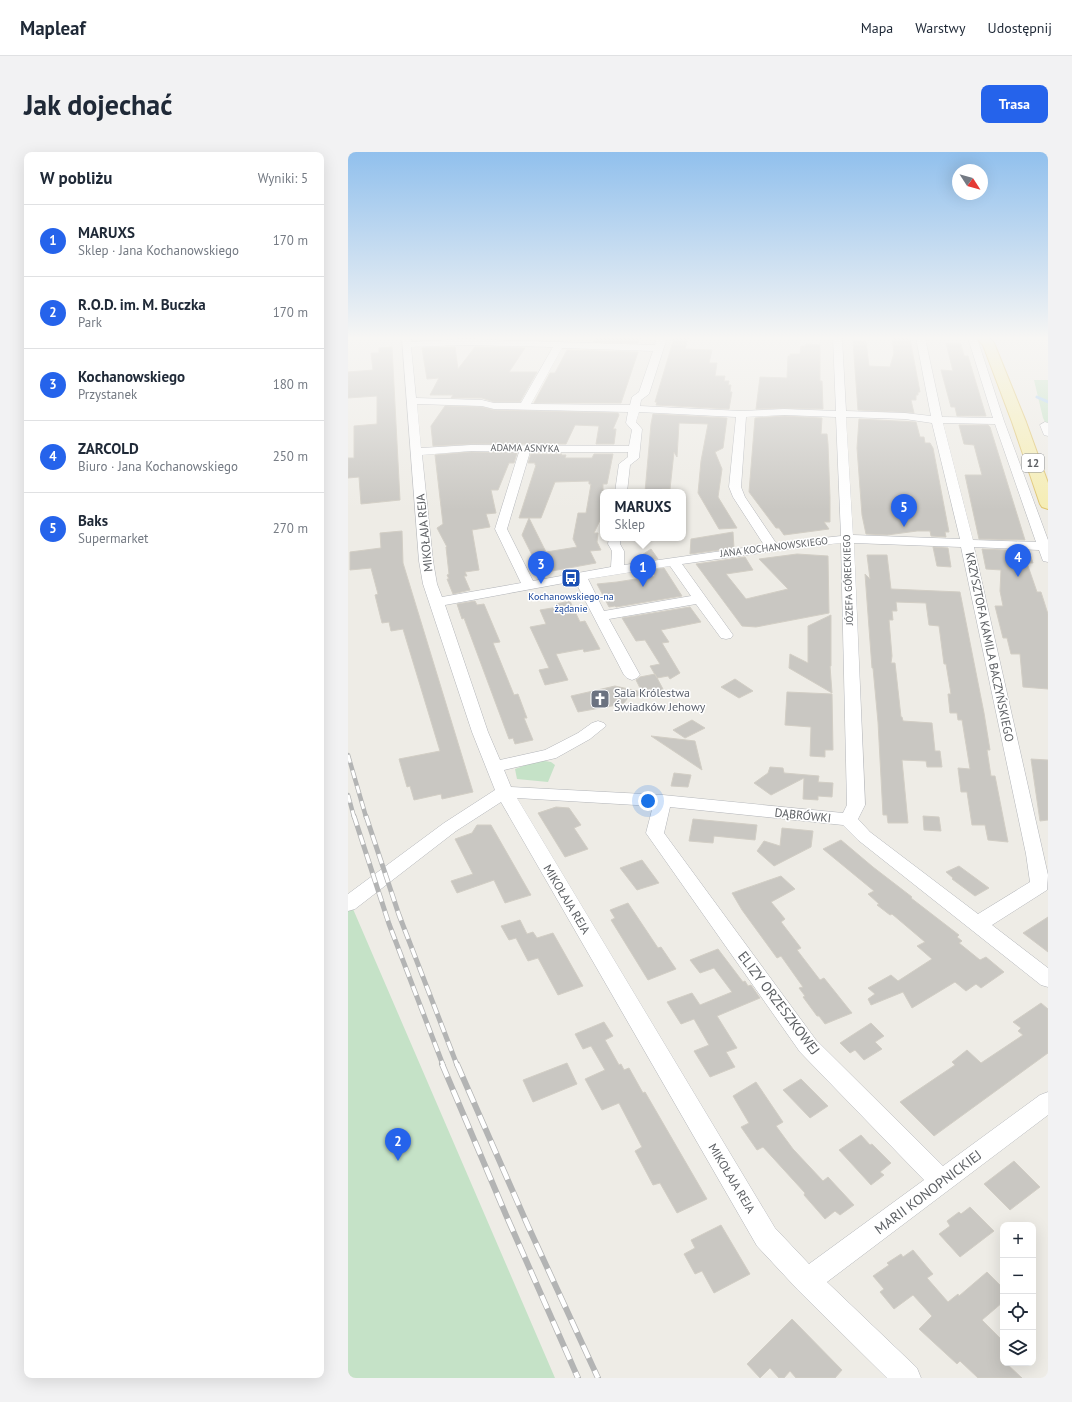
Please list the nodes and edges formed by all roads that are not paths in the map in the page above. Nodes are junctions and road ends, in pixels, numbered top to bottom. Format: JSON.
{"nodes":[{"id":1,"x":411,"y":395,"type":"edge"},
{"id":2,"x":531,"y":395,"type":"edge"},
{"id":3,"x":642,"y":395,"type":"edge"},
{"id":4,"x":839,"y":395,"type":"edge"},
{"id":5,"x":932,"y":395,"type":"edge"},
{"id":6,"x":991,"y":395,"type":"edge"},
{"id":7,"x":1008,"y":395,"type":"edge"},
{"id":8,"x":412,"y":401,"type":"junction"},
{"id":9,"x":525,"y":406,"type":"junction"},
{"id":10,"x":634,"y":409,"type":"junction"},
{"id":11,"x":740,"y":414,"type":"junction"},
{"id":12,"x":840,"y":414,"type":"junction"},
{"id":13,"x":937,"y":420,"type":"junction"},
{"id":14,"x":999,"y":421,"type":"junction"},
{"id":15,"x":526,"y":448,"type":"junction"},
{"id":16,"x":634,"y":449,"type":"junction"},
{"id":17,"x":416,"y":452,"type":"junction"},
{"id":18,"x":621,"y":489,"type":"edge"},
{"id":19,"x":1047,"y":501,"type":"edge"},
{"id":20,"x":847,"y":539,"type":"junction"},
{"id":21,"x":614,"y":541,"type":"edge"},
{"id":22,"x":967,"y":543,"type":"junction"},
{"id":23,"x":770,"y":546,"type":"junction"},
{"id":24,"x":1046,"y":552,"type":"edge"},
{"id":25,"x":673,"y":561,"type":"junction"},
{"id":26,"x":617,"y":570,"type":"junction"},
{"id":27,"x":580,"y":577,"type":"junction"},
{"id":28,"x":528,"y":586,"type":"junction"},
{"id":29,"x":700,"y":599,"type":"junction"},
{"id":30,"x":438,"y":602,"type":"junction"},
{"id":31,"x":600,"y":616,"type":"junction"},
{"id":32,"x":726,"y":635,"type":"dead end"},
{"id":33,"x":632,"y":675,"type":"dead end"},
{"id":34,"x":598,"y":726,"type":"dead end"},
{"id":35,"x":494,"y":767,"type":"junction"},
{"id":36,"x":504,"y":792,"type":"junction"},
{"id":37,"x":663,"y":801,"type":"junction"},
{"id":38,"x":848,"y":820,"type":"junction"},
{"id":39,"x":348,"y":904,"type":"edge"},
{"id":40,"x":978,"y":924,"type":"junction"},
{"id":41,"x":1048,"y":979,"type":"edge"},
{"id":42,"x":1048,"y":1102,"type":"edge"},
{"id":43,"x":942,"y":1182,"type":"junction"},
{"id":44,"x":807,"y":1281,"type":"junction"},
{"id":45,"x":907,"y":1378,"type":"edge"}],
"edges":[{"from":1,"to":8,"type":"street","name":"MIKOŁAJA REJA"},
{"from":2,"to":9,"type":"street"},
{"from":3,"to":10,"type":"street"},
{"from":4,"to":12,"type":"street","name":"JÓZEFA GÓRECKIEGO"},
{"from":5,"to":13,"type":"street","name":"KRZYSZTOFA KAMILA BACZYŃSKIEGO"},
{"from":6,"to":14,"type":"street"},
{"from":7,"to":19,"type":"main road","number":"12"},
{"from":8,"to":9,"type":"street"},
{"from":8,"to":17,"type":"street","name":"MIKOŁAJA REJA"},
{"from":9,"to":10,"type":"street"},
{"from":10,"to":11,"type":"street"},
{"from":10,"to":16,"type":"street"},
{"from":11,"to":12,"type":"street"},
{"from":11,"to":23,"type":"street"},
{"from":12,"to":13,"type":"street"},
{"from":12,"to":20,"type":"street","name":"JÓZEFA GÓRECKIEGO"},
{"from":13,"to":14,"type":"street"},
{"from":13,"to":22,"type":"street","name":"KRZYSZTOFA KAMILA BACZYŃSKIEGO"},
{"from":14,"to":24,"type":"street"},
{"from":15,"to":16,"type":"street","name":"ADAMA ASNYKA"},
{"from":15,"to":17,"type":"street","name":"ADAMA ASNYKA"},
{"from":15,"to":28,"type":"street"},
{"from":16,"to":18,"type":"street"},
{"from":17,"to":30,"type":"street","name":"MIKOŁAJA REJA"},
{"from":20,"to":22,"type":"street","name":"JANA KOCHANOWSKIEGO"},
{"from":20,"to":23,"type":"street","name":"JANA KOCHANOWSKIEGO"},
{"from":20,"to":38,"type":"street","name":"JÓZEFA GÓRECKIEGO"},
{"from":21,"to":26,"type":"street"},
{"from":22,"to":24,"type":"street","name":"JANA KOCHANOWSKIEGO"},
{"from":22,"to":40,"type":"street","name":"KRZYSZTOFA KAMILA BACZYŃSKIEGO"},
{"from":23,"to":25,"type":"street","name":"JANA KOCHANOWSKIEGO"},
{"from":25,"to":26,"type":"street","name":"JANA KOCHANOWSKIEGO"},
{"from":25,"to":29,"type":"street"},
{"from":26,"to":27,"type":"street","name":"JANA KOCHANOWSKIEGO"},
{"from":27,"to":28,"type":"street","name":"JANA KOCHANOWSKIEGO"},
{"from":27,"to":31,"type":"street"},
{"from":28,"to":30,"type":"street","name":"JANA KOCHANOWSKIEGO"},
{"from":29,"to":31,"type":"street"},
{"from":29,"to":32,"type":"street"},
{"from":30,"to":35,"type":"street","name":"MIKOŁAJA REJA"},
{"from":31,"to":33,"type":"street"},
{"from":34,"to":35,"type":"street"},
{"from":35,"to":36,"type":"street","name":"MIKOŁAJA REJA"},
{"from":36,"to":37,"type":"street","name":"DĄBRÓWKI"},
{"from":36,"to":39,"type":"street"},
{"from":36,"to":44,"type":"street","name":"MIKOŁAJA REJA"},
{"from":37,"to":38,"type":"street","name":"DĄBRÓWKI"},
{"from":37,"to":43,"type":"street","name":"ELIZY ORZESZKOWEJ"},
{"from":38,"to":40,"type":"street","name":"DĄBRÓWKI"},
{"from":40,"to":41,"type":"street","name":"DĄBRÓWKI"},
{"from":42,"to":43,"type":"street","name":"MARII KONOPNICKIEJ"},
{"from":43,"to":44,"type":"street","name":"MARII KONOPNICKIEJ"},
{"from":44,"to":45,"type":"street","name":"MIKOŁAJA REJA"}]}
